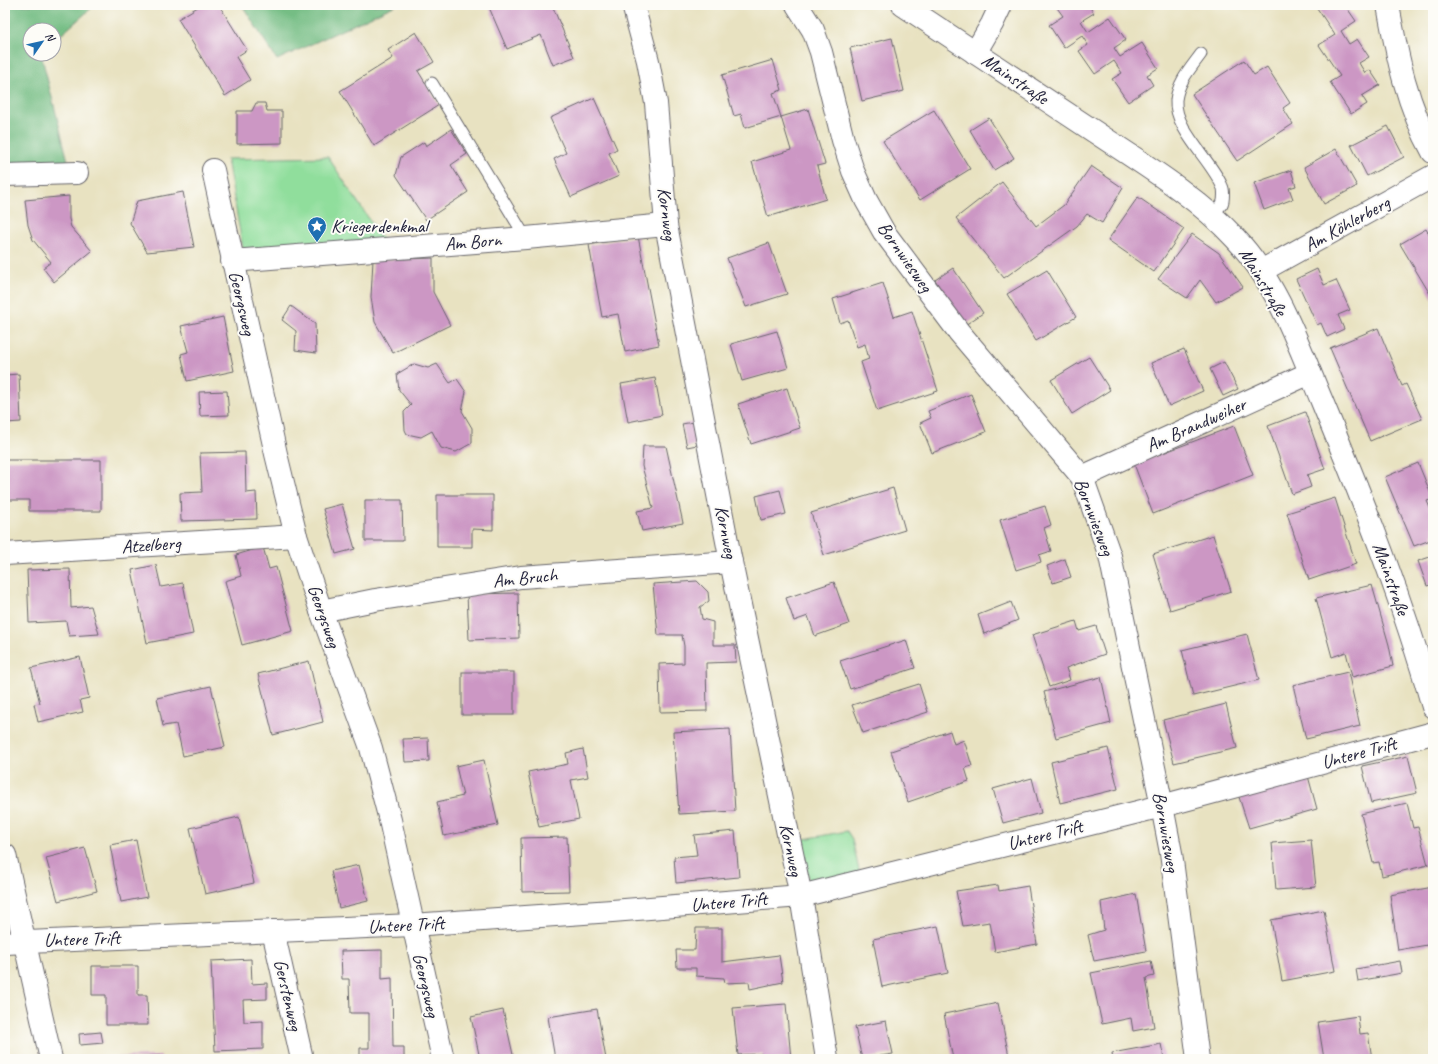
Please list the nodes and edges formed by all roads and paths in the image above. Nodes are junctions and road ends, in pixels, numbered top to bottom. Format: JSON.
{"nodes":[{"id":1,"x":633,"y":5,"type":"edge"},
{"id":2,"x":797,"y":5,"type":"edge"},
{"id":3,"x":903,"y":5,"type":"edge"},
{"id":4,"x":1001,"y":5,"type":"edge"},
{"id":5,"x":1388,"y":5,"type":"edge"},
{"id":6,"x":976,"y":53,"type":"junction"},
{"id":7,"x":1201,"y":54,"type":"dead end"},
{"id":8,"x":432,"y":83,"type":"dead end"},
{"id":9,"x":1433,"y":152,"type":"edge"},
{"id":10,"x":213,"y":170,"type":"dead end"},
{"id":11,"x":77,"y":173,"type":"dead end"},
{"id":12,"x":5,"y":175,"type":"edge"},
{"id":13,"x":1433,"y":176,"type":"edge"},
{"id":14,"x":1212,"y":216,"type":"junction"},
{"id":15,"x":666,"y":225,"type":"junction"},
{"id":16,"x":526,"y":238,"type":"junction"},
{"id":17,"x":232,"y":261,"type":"junction"},
{"id":18,"x":1261,"y":271,"type":"junction"},
{"id":19,"x":1310,"y":373,"type":"junction"},
{"id":20,"x":1082,"y":477,"type":"junction"},
{"id":21,"x":296,"y":536,"type":"junction"},
{"id":22,"x":5,"y":554,"type":"edge"},
{"id":23,"x":731,"y":562,"type":"junction"},
{"id":24,"x":322,"y":610,"type":"junction"},
{"id":25,"x":1433,"y":707,"type":"edge"},
{"id":26,"x":1433,"y":733,"type":"edge"},
{"id":27,"x":1162,"y":806,"type":"junction"},
{"id":28,"x":5,"y":855,"type":"edge"},
{"id":29,"x":801,"y":896,"type":"junction"},
{"id":30,"x":412,"y":925,"type":"junction"},
{"id":31,"x":273,"y":931,"type":"junction"},
{"id":32,"x":15,"y":942,"type":"edge"},
{"id":33,"x":51,"y":1059,"type":"edge"},
{"id":34,"x":302,"y":1059,"type":"edge"},
{"id":35,"x":443,"y":1059,"type":"edge"},
{"id":36,"x":827,"y":1059,"type":"edge"},
{"id":37,"x":1198,"y":1059,"type":"edge"}],
"edges":[{"from":1,"to":15,"type":"street","name":"Kornweg"},
{"from":2,"to":20,"type":"street","name":"Bornwiesweg"},
{"from":3,"to":6,"type":"street","name":"Mainstraße"},
{"from":4,"to":6,"type":"street"},
{"from":5,"to":9,"type":"street"},
{"from":6,"to":14,"type":"street","name":"Mainstraße"},
{"from":7,"to":14,"type":"lane"},
{"from":8,"to":16,"type":"lane"},
{"from":10,"to":17,"type":"street","name":"Georgsweg"},
{"from":11,"to":12,"type":"street"},
{"from":13,"to":18,"type":"street","name":"Am Köhlerberg"},
{"from":14,"to":18,"type":"street","name":"Mainstraße"},
{"from":15,"to":16,"type":"street","name":"Am Born"},
{"from":15,"to":23,"type":"street","name":"Kornweg"},
{"from":16,"to":17,"type":"street","name":"Am Born"},
{"from":17,"to":21,"type":"street","name":"Georgsweg"},
{"from":18,"to":19,"type":"street","name":"Mainstraße"},
{"from":19,"to":20,"type":"street","name":"Am Brandweiher"},
{"from":19,"to":25,"type":"street","name":"Mainstraße"},
{"from":20,"to":27,"type":"street","name":"Bornwiesweg"},
{"from":21,"to":22,"type":"street","name":"Atzelberg"},
{"from":21,"to":24,"type":"street","name":"Georgsweg"},
{"from":23,"to":24,"type":"street","name":"Am Bruch"},
{"from":23,"to":29,"type":"street","name":"Kornweg"},
{"from":24,"to":30,"type":"street","name":"Georgsweg"},
{"from":26,"to":27,"type":"street","name":"Untere Trift"},
{"from":27,"to":29,"type":"street","name":"Untere Trift"},
{"from":27,"to":37,"type":"street","name":"Bornwiesweg"},
{"from":28,"to":32,"type":"street"},
{"from":29,"to":30,"type":"street","name":"Untere Trift"},
{"from":29,"to":36,"type":"street","name":"Kornweg"},
{"from":30,"to":31,"type":"street","name":"Untere Trift"},
{"from":30,"to":35,"type":"street","name":"Georgsweg"},
{"from":31,"to":32,"type":"street","name":"Untere Trift"},
{"from":31,"to":34,"type":"street","name":"Gerstenweg"},
{"from":32,"to":33,"type":"street"}]}
